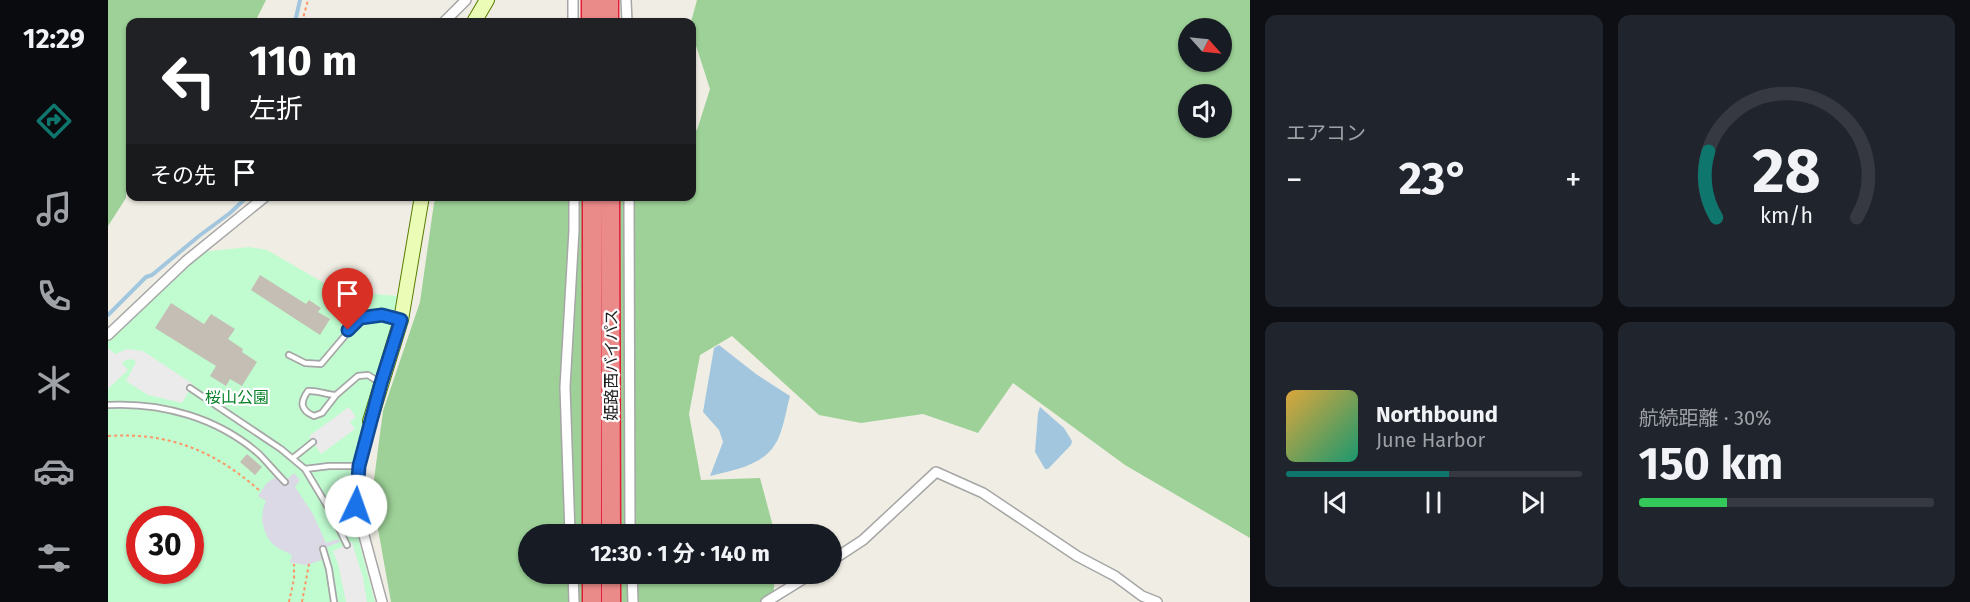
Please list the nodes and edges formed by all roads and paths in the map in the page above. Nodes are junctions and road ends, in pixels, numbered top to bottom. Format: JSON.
{"nodes":[{"id":1,"x":308,"y":0,"type":"edge"},
{"id":2,"x":466,"y":0,"type":"edge"},
{"id":3,"x":487,"y":0,"type":"edge"},
{"id":4,"x":573,"y":0,"type":"edge"},
{"id":5,"x":591,"y":0,"type":"edge"},
{"id":6,"x":609,"y":0,"type":"edge"},
{"id":7,"x":626,"y":0,"type":"edge"},
{"id":8,"x":303,"y":18,"type":"edge"},
{"id":9,"x":448,"y":18,"type":"edge"},
{"id":10,"x":476,"y":18,"type":"edge"},
{"id":11,"x":573,"y":18,"type":"edge"},
{"id":12,"x":591,"y":18,"type":"edge"},
{"id":13,"x":609,"y":18,"type":"edge"},
{"id":14,"x":627,"y":18,"type":"edge"},
{"id":15,"x":260,"y":201,"type":"edge"},
{"id":16,"x":421,"y":201,"type":"edge"},
{"id":17,"x":574,"y":201,"type":"edge"},
{"id":18,"x":592,"y":201,"type":"edge"},
{"id":19,"x":610,"y":201,"type":"edge"},
{"id":20,"x":629,"y":201,"type":"edge"},
{"id":21,"x":401,"y":320,"type":"junction"},
{"id":22,"x":108,"y":334,"type":"edge"},
{"id":23,"x":289,"y":355,"type":"dead end"},
{"id":24,"x":381,"y":383,"type":"junction"},
{"id":25,"x":190,"y":388,"type":"dead end"},
{"id":26,"x":336,"y":395,"type":"junction"},
{"id":27,"x":108,"y":405,"type":"edge"},
{"id":28,"x":370,"y":421,"type":"joint"},
{"id":29,"x":108,"y":436,"type":"edge"},
{"id":30,"x":313,"y":442,"type":"dead end"},
{"id":31,"x":292,"y":458,"type":"junction"},
{"id":32,"x":359,"y":466,"type":"junction"},
{"id":33,"x":305,"y":469,"type":"junction"},
{"id":34,"x":285,"y":482,"type":"dead end"},
{"id":35,"x":260,"y":491,"type":"dead end"},
{"id":36,"x":570,"y":524,"type":"edge"},
{"id":37,"x":592,"y":524,"type":"edge"},
{"id":38,"x":611,"y":524,"type":"edge"},
{"id":39,"x":630,"y":524,"type":"edge"},
{"id":40,"x":347,"y":545,"type":"dead end"},
{"id":41,"x":323,"y":549,"type":"dead end"},
{"id":42,"x":842,"y":554,"type":"edge"},
{"id":43,"x":294,"y":564,"type":"dead end"},
{"id":44,"x":309,"y":564,"type":"dead end"},
{"id":45,"x":573,"y":584,"type":"edge"},
{"id":46,"x":592,"y":584,"type":"edge"},
{"id":47,"x":611,"y":584,"type":"edge"},
{"id":48,"x":632,"y":584,"type":"edge"},
{"id":49,"x":795,"y":584,"type":"edge"},
{"id":50,"x":289,"y":602,"type":"edge"},
{"id":51,"x":302,"y":602,"type":"edge"},
{"id":52,"x":334,"y":602,"type":"edge"},
{"id":53,"x":382,"y":602,"type":"edge"},
{"id":54,"x":574,"y":602,"type":"edge"},
{"id":55,"x":592,"y":602,"type":"edge"},
{"id":56,"x":611,"y":602,"type":"edge"},
{"id":57,"x":633,"y":602,"type":"edge"},
{"id":58,"x":766,"y":602,"type":"edge"},
{"id":59,"x":1157,"y":602,"type":"edge"}],
"edges":[{"from":1,"to":8,"type":"path"},
{"from":2,"to":9,"type":"street"},
{"from":3,"to":10,"type":"street"},
{"from":4,"to":11,"type":"street"},
{"from":5,"to":12,"type":"highway"},
{"from":6,"to":13,"type":"highway"},
{"from":7,"to":14,"type":"street"},
{"from":15,"to":22,"type":"street"},
{"from":16,"to":21,"type":"street"},
{"from":17,"to":36,"type":"street"},
{"from":18,"to":37,"type":"highway","name":"姫路西バイパス"},
{"from":19,"to":38,"type":"highway","name":"姫路西バイパス"},
{"from":20,"to":39,"type":"street"},
{"from":21,"to":23,"type":"lane"},
{"from":21,"to":24,"type":"street"},
{"from":24,"to":26,"type":"lane"},
{"from":24,"to":28,"type":"street"},
{"from":25,"to":31,"type":"lane"},
{"from":26,"to":26,"type":"lane"},
{"from":27,"to":34,"type":"lane"},
{"from":28,"to":32,"type":"street"},
{"from":29,"to":35,"type":"path"},
{"from":30,"to":31,"type":"lane"},
{"from":31,"to":33,"type":"lane"},
{"from":32,"to":33,"type":"lane"},
{"from":32,"to":53,"type":"street"},
{"from":33,"to":40,"type":"lane"},
{"from":41,"to":52,"type":"lane"},
{"from":42,"to":59,"type":"street"},
{"from":43,"to":50,"type":"path"},
{"from":44,"to":51,"type":"path"},
{"from":45,"to":54,"type":"street"},
{"from":46,"to":55,"type":"highway"},
{"from":47,"to":56,"type":"highway"},
{"from":48,"to":57,"type":"street"},
{"from":49,"to":58,"type":"street"}]}
